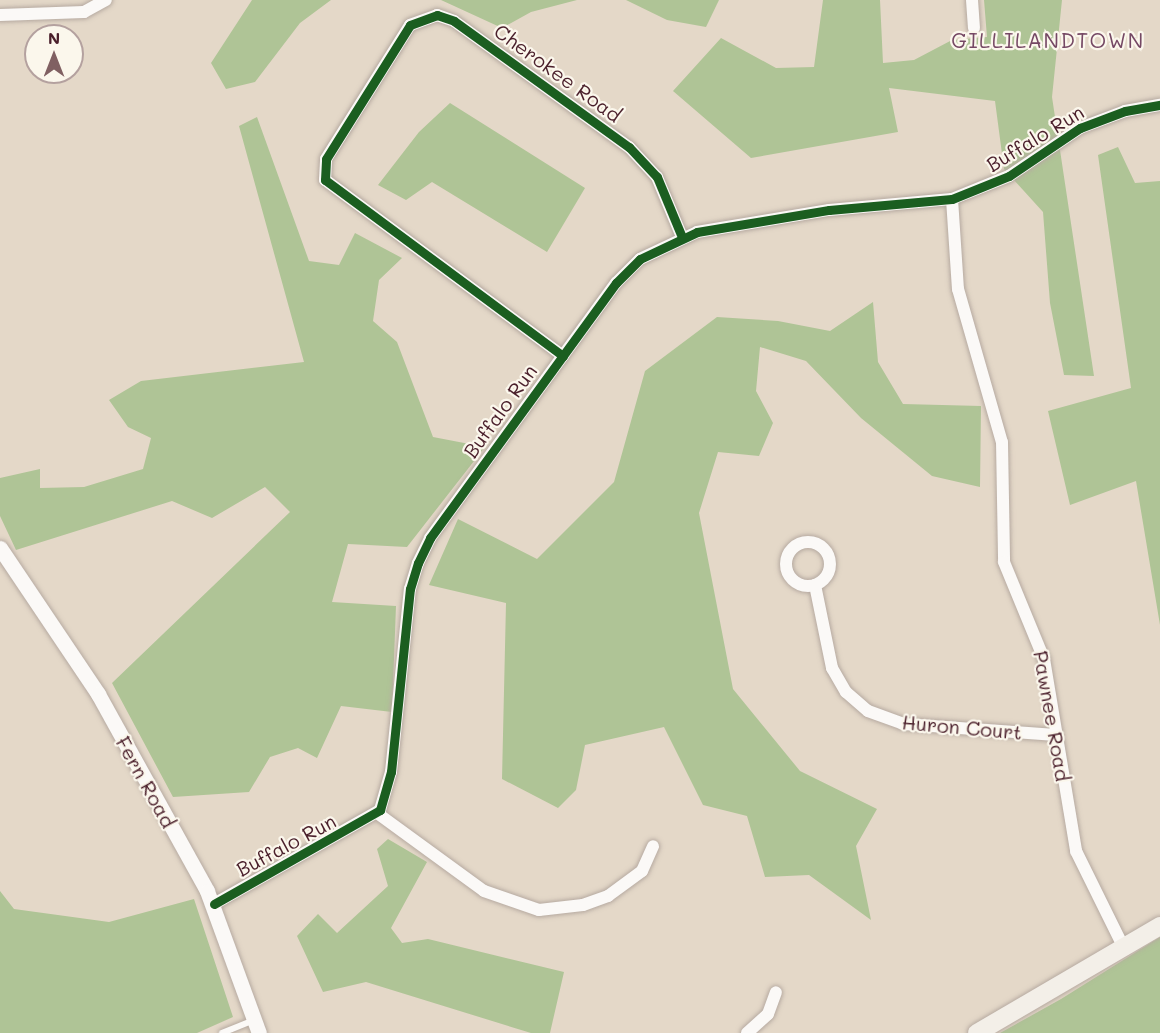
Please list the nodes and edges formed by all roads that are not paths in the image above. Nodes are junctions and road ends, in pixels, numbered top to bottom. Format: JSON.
{"nodes":[{"id":1,"x":106,"y":0,"type":"edge"},
{"id":2,"x":972,"y":0,"type":"edge"},
{"id":3,"x":0,"y":15,"type":"edge"},
{"id":4,"x":974,"y":28,"type":"dead end"},
{"id":5,"x":1160,"y":105,"type":"edge"},
{"id":6,"x":952,"y":199,"type":"junction"},
{"id":7,"x":682,"y":237,"type":"junction"},
{"id":8,"x":562,"y":356,"type":"junction"},
{"id":9,"x":0,"y":548,"type":"edge"},
{"id":10,"x":815,"y":585,"type":"dead end"},
{"id":11,"x":1057,"y":735,"type":"junction"},
{"id":12,"x":377,"y":813,"type":"junction"},
{"id":13,"x":653,"y":846,"type":"dead end"},
{"id":14,"x":214,"y":904,"type":"junction"},
{"id":15,"x":1160,"y":926,"type":"edge"},
{"id":16,"x":1124,"y":948,"type":"junction"},
{"id":17,"x":776,"y":992,"type":"dead end"},
{"id":18,"x":257,"y":1026,"type":"edge"},
{"id":19,"x":222,"y":1033,"type":"edge"},
{"id":20,"x":747,"y":1033,"type":"edge"},
{"id":21,"x":977,"y":1033,"type":"edge"}],
"edges":[{"from":1,"to":3,"type":"street"},
{"from":2,"to":4,"type":"street"},
{"from":5,"to":6,"type":"street","name":"Buffalo Run"},
{"from":6,"to":7,"type":"street","name":"Buffalo Run"},
{"from":6,"to":11,"type":"street","name":"Pawnee Road"},
{"from":7,"to":8,"type":"street","name":"Buffalo Run"},
{"from":7,"to":8,"type":"street","name":"Cherokee Road"},
{"from":8,"to":12,"type":"street","name":"Buffalo Run"},
{"from":9,"to":14,"type":"street","name":"Fern Road"},
{"from":10,"to":11,"type":"street","name":"Huron Court"},
{"from":11,"to":16,"type":"street","name":"Pawnee Road"},
{"from":12,"to":13,"type":"street"},
{"from":12,"to":14,"type":"street","name":"Buffalo Run"},
{"from":14,"to":18,"type":"street","name":"Fern Road"},
{"from":15,"to":16,"type":"main road"},
{"from":16,"to":21,"type":"main road"},
{"from":17,"to":20,"type":"street"},
{"from":18,"to":19,"type":"lane"}]}
